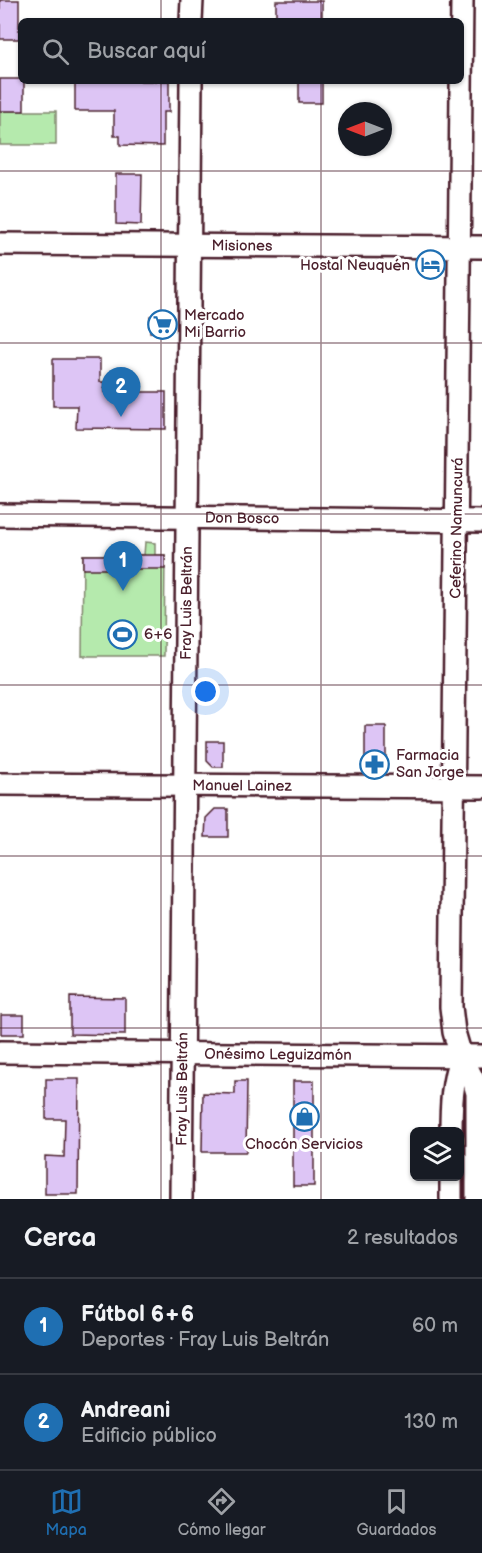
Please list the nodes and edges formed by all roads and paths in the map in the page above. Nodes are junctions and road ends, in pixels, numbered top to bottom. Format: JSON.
{"nodes":[{"id":1,"x":192,"y":0,"type":"edge"},
{"id":2,"x":462,"y":0,"type":"edge"},
{"id":3,"x":191,"y":18,"type":"edge"},
{"id":4,"x":462,"y":18,"type":"edge"},
{"id":5,"x":191,"y":84,"type":"edge"},
{"id":6,"x":461,"y":84,"type":"edge"},
{"id":7,"x":0,"y":244,"type":"edge"},
{"id":8,"x":189,"y":245,"type":"junction"},
{"id":9,"x":460,"y":247,"type":"junction"},
{"id":10,"x":482,"y":247,"type":"edge"},
{"id":11,"x":0,"y":515,"type":"edge"},
{"id":12,"x":187,"y":518,"type":"junction"},
{"id":13,"x":457,"y":521,"type":"junction"},
{"id":14,"x":482,"y":521,"type":"edge"},
{"id":15,"x":0,"y":784,"type":"edge"},
{"id":16,"x":184,"y":785,"type":"junction"},
{"id":17,"x":454,"y":787,"type":"junction"},
{"id":18,"x":482,"y":787,"type":"edge"},
{"id":19,"x":0,"y":1052,"type":"edge"},
{"id":20,"x":182,"y":1053,"type":"junction"},
{"id":21,"x":471,"y":1056,"type":"edge"},
{"id":22,"x":451,"y":1127,"type":"edge"},
{"id":23,"x":451,"y":1181,"type":"edge"},
{"id":24,"x":181,"y":1199,"type":"edge"},
{"id":25,"x":451,"y":1199,"type":"edge"},
{"id":26,"x":477,"y":1199,"type":"edge"}],
"edges":[{"from":1,"to":3,"type":"street"},
{"from":2,"to":4,"type":"street","name":"Ceferino Namuncurá"},
{"from":5,"to":8,"type":"street","name":"Fray Luis Beltrán"},
{"from":6,"to":9,"type":"street","name":"Ceferino Namuncurá"},
{"from":7,"to":8,"type":"street","name":"Misiones"},
{"from":8,"to":9,"type":"street","name":"Misiones"},
{"from":8,"to":12,"type":"street","name":"Fray Luis Beltrán"},
{"from":9,"to":10,"type":"street","name":"Misiones"},
{"from":9,"to":13,"type":"street","name":"Ceferino Namuncurá"},
{"from":11,"to":12,"type":"street","name":"Don Bosco"},
{"from":12,"to":13,"type":"street","name":"Don Bosco"},
{"from":12,"to":16,"type":"street","name":"Fray Luis Beltrán"},
{"from":13,"to":14,"type":"street","name":"Don Bosco"},
{"from":13,"to":17,"type":"street","name":"Ceferino Namuncurá"},
{"from":15,"to":16,"type":"street","name":"Manuel Lainez"},
{"from":16,"to":17,"type":"street","name":"Manuel Lainez"},
{"from":16,"to":20,"type":"street","name":"Fray Luis Beltrán"},
{"from":17,"to":18,"type":"street","name":"Manuel Lainez"},
{"from":17,"to":21,"type":"street","name":"Ceferino Namuncurá"},
{"from":19,"to":20,"type":"street","name":"Onésimo Leguizamón"},
{"from":20,"to":21,"type":"street","name":"Onésimo Leguizamón"},
{"from":20,"to":24,"type":"street","name":"Fray Luis Beltrán"},
{"from":21,"to":22,"type":"street"},
{"from":21,"to":26,"type":"street","name":"Ceferino Namuncurá"},
{"from":23,"to":25,"type":"street"}]}
